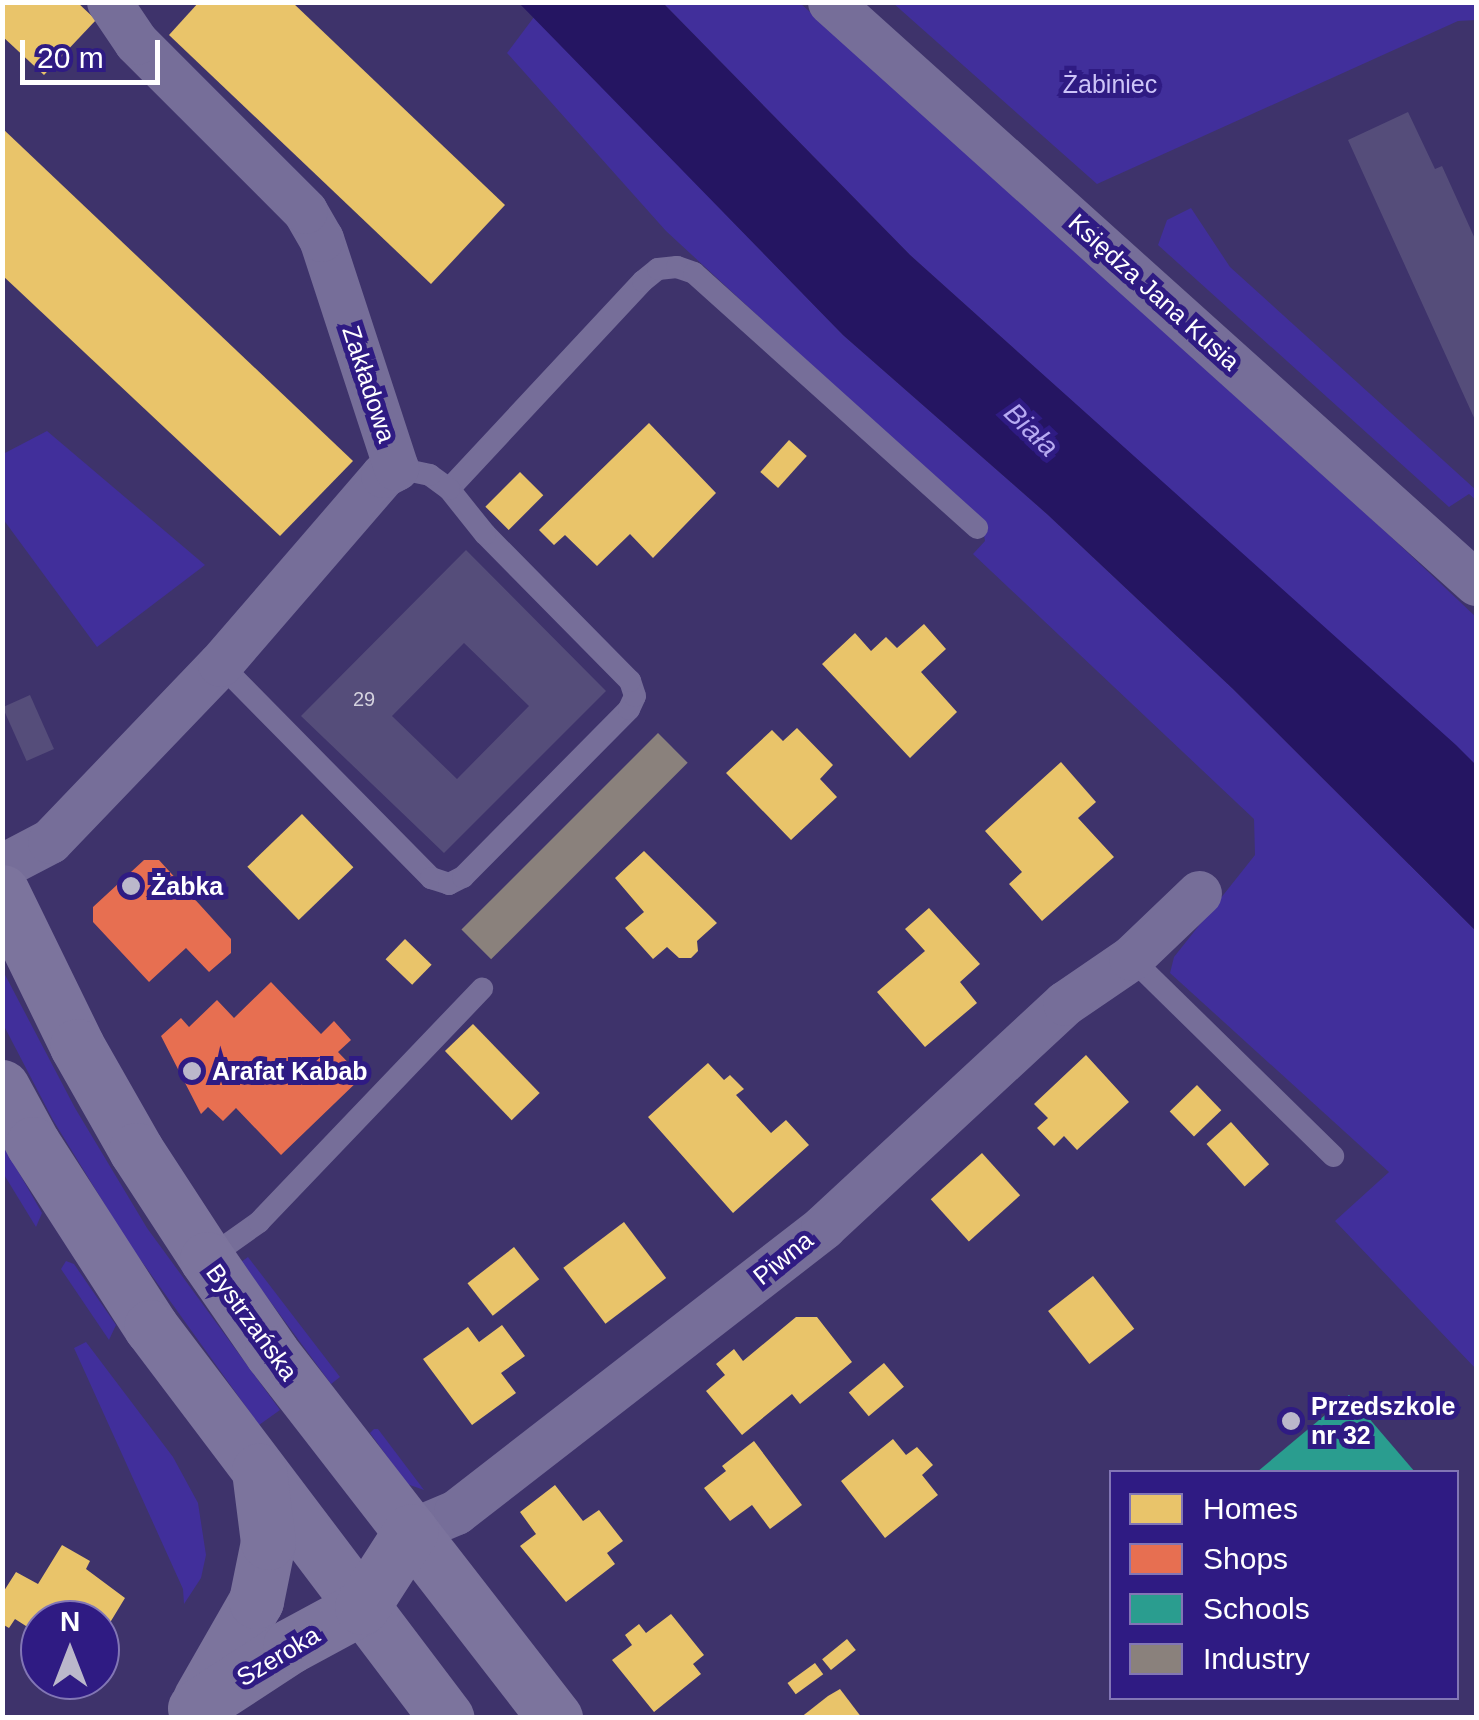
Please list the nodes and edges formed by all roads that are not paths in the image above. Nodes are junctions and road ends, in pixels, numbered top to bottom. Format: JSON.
{"nodes":[{"id":1,"x":109,"y":2,"type":"edge"},
{"id":2,"x":830,"y":2,"type":"edge"},
{"id":3,"x":396,"y":468,"type":"junction"},
{"id":4,"x":449,"y":489,"type":"junction"},
{"id":5,"x":977,"y":528,"type":"dead end"},
{"id":6,"x":1476,"y":583,"type":"edge"},
{"id":7,"x":220,"y":664,"type":"junction"},
{"id":8,"x":2,"y":866,"type":"edge"},
{"id":9,"x":2,"y":892,"type":"edge"},
{"id":10,"x":1199,"y":893,"type":"dead end"},
{"id":11,"x":1131,"y":958,"type":"junction"},
{"id":12,"x":482,"y":988,"type":"dead end"},
{"id":13,"x":2,"y":1087,"type":"edge"},
{"id":14,"x":1334,"y":1156,"type":"dead end"},
{"id":15,"x":208,"y":1259,"type":"junction"},
{"id":16,"x":259,"y":1468,"type":"junction"},
{"id":17,"x":411,"y":1531,"type":"junction"},
{"id":18,"x":322,"y":1552,"type":"junction"},
{"id":19,"x":256,"y":1601,"type":"junction"},
{"id":20,"x":362,"y":1608,"type":"junction"},
{"id":21,"x":192,"y":1713,"type":"edge"},
{"id":22,"x":446,"y":1718,"type":"edge"},
{"id":23,"x":554,"y":1718,"type":"edge"}],
"edges":[{"from":1,"to":3,"type":"street","name":"Zakładowa"},
{"from":2,"to":6,"type":"street","name":"Księdza Jana Kusia"},
{"from":3,"to":4,"type":"lane"},
{"from":3,"to":7,"type":"street","name":"Zakładowa"},
{"from":4,"to":5,"type":"lane"},
{"from":4,"to":7,"type":"lane"},
{"from":7,"to":8,"type":"street","name":"Zakładowa"},
{"from":9,"to":15,"type":"main road","name":"Bystrzańska"},
{"from":10,"to":11,"type":"street","name":"Piwna"},
{"from":11,"to":14,"type":"lane"},
{"from":11,"to":17,"type":"street","name":"Piwna"},
{"from":12,"to":15,"type":"lane"},
{"from":13,"to":16,"type":"main road"},
{"from":15,"to":17,"type":"main road","name":"Bystrzańska"},
{"from":16,"to":18,"type":"main road"},
{"from":16,"to":19,"type":"main road","name":"Szeroka"},
{"from":17,"to":18,"type":"main road","name":"Szeroka"},
{"from":17,"to":20,"type":"main road"},
{"from":17,"to":23,"type":"main road","name":"Bystrzańska"},
{"from":18,"to":19,"type":"main road","name":"Szeroka"},
{"from":18,"to":20,"type":"main road"},
{"from":19,"to":21,"type":"main road","name":"Szeroka"},
{"from":20,"to":21,"type":"main road","name":"Szeroka"},
{"from":20,"to":22,"type":"main road"}]}
